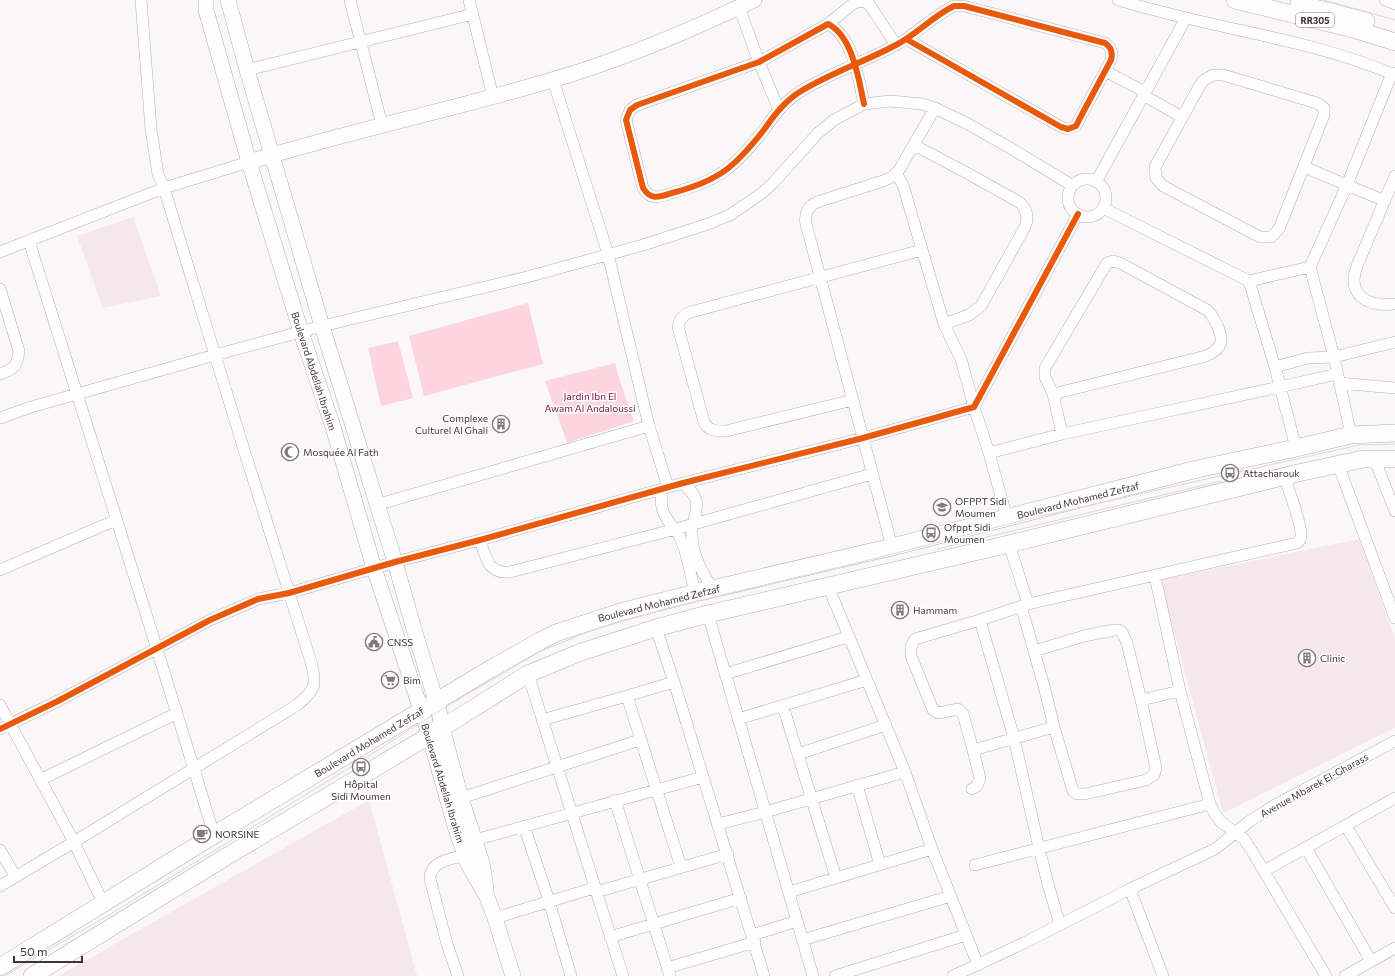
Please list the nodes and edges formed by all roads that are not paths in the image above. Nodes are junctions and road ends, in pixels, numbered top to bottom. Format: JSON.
{"nodes":[{"id":1,"x":141,"y":0,"type":"edge"},
{"id":2,"x":206,"y":0,"type":"edge"},
{"id":3,"x":228,"y":0,"type":"edge"},
{"id":4,"x":350,"y":0,"type":"edge"},
{"id":5,"x":470,"y":0,"type":"edge"},
{"id":6,"x":754,"y":0,"type":"edge"},
{"id":7,"x":1118,"y":0,"type":"edge"},
{"id":8,"x":1235,"y":0,"type":"edge"},
{"id":9,"x":1282,"y":0,"type":"edge"},
{"id":10,"x":740,"y":7,"type":"junction"},
{"id":11,"x":473,"y":14,"type":"junction"},
{"id":12,"x":1186,"y":18,"type":"junction"},
{"id":13,"x":828,"y":24,"type":"junction"},
{"id":14,"x":1395,"y":30,"type":"edge"},
{"id":15,"x":360,"y":41,"type":"junction"},
{"id":16,"x":901,"y":42,"type":"junction"},
{"id":17,"x":1395,"y":42,"type":"edge"},
{"id":18,"x":759,"y":62,"type":"junction"},
{"id":19,"x":855,"y":65,"type":"junction"},
{"id":20,"x":246,"y":70,"type":"junction"},
{"id":21,"x":1105,"y":71,"type":"junction"},
{"id":22,"x":1394,"y":74,"type":"edge"},
{"id":23,"x":553,"y":80,"type":"junction"},
{"id":24,"x":1144,"y":94,"type":"junction"},
{"id":25,"x":493,"y":97,"type":"junction"},
{"id":26,"x":864,"y":104,"type":"junction"},
{"id":27,"x":935,"y":108,"type":"junction"},
{"id":28,"x":779,"y":110,"type":"junction"},
{"id":29,"x":1182,"y":117,"type":"junction"},
{"id":30,"x":382,"y":125,"type":"junction"},
{"id":31,"x":914,"y":145,"type":"junction"},
{"id":32,"x":272,"y":155,"type":"junction"},
{"id":33,"x":249,"y":162,"type":"junction"},
{"id":34,"x":1304,"y":167,"type":"junction"},
{"id":35,"x":896,"y":173,"type":"junction"},
{"id":36,"x":1395,"y":176,"type":"edge"},
{"id":37,"x":1096,"y":182,"type":"junction"},
{"id":38,"x":1347,"y":185,"type":"junction"},
{"id":39,"x":1073,"y":186,"type":"junction"},
{"id":40,"x":164,"y":188,"type":"junction"},
{"id":41,"x":1385,"y":201,"type":"junction"},
{"id":42,"x":1103,"y":208,"type":"junction"},
{"id":43,"x":1078,"y":214,"type":"junction"},
{"id":44,"x":29,"y":241,"type":"junction"},
{"id":45,"x":922,"y":250,"type":"junction"},
{"id":46,"x":0,"y":252,"type":"edge"},
{"id":47,"x":608,"y":254,"type":"junction"},
{"id":48,"x":1310,"y":267,"type":"junction"},
{"id":49,"x":820,"y":277,"type":"junction"},
{"id":50,"x":1249,"y":280,"type":"junction"},
{"id":51,"x":0,"y":289,"type":"edge"},
{"id":52,"x":1395,"y":304,"type":"edge"},
{"id":53,"x":944,"y":324,"type":"junction"},
{"id":54,"x":322,"y":326,"type":"junction"},
{"id":55,"x":301,"y":332,"type":"junction"},
{"id":56,"x":1395,"y":342,"type":"edge"},
{"id":57,"x":215,"y":355,"type":"junction"},
{"id":58,"x":1334,"y":358,"type":"junction"},
{"id":59,"x":1275,"y":367,"type":"junction"},
{"id":60,"x":0,"y":374,"type":"edge"},
{"id":61,"x":1338,"y":378,"type":"junction"},
{"id":62,"x":1280,"y":387,"type":"junction"},
{"id":63,"x":1395,"y":388,"type":"edge"},
{"id":64,"x":76,"y":394,"type":"junction"},
{"id":65,"x":1053,"y":394,"type":"junction"},
{"id":66,"x":853,"y":400,"type":"junction"},
{"id":67,"x":974,"y":407,"type":"junction"},
{"id":68,"x":0,"y":418,"type":"edge"},
{"id":69,"x":649,"y":426,"type":"junction"},
{"id":70,"x":1395,"y":433,"type":"edge"},
{"id":71,"x":1062,"y":434,"type":"junction"},
{"id":72,"x":1351,"y":435,"type":"junction"},
{"id":73,"x":863,"y":438,"type":"junction"},
{"id":74,"x":1296,"y":448,"type":"junction"},
{"id":75,"x":989,"y":453,"type":"junction"},
{"id":76,"x":1374,"y":458,"type":"junction"},
{"id":77,"x":1395,"y":459,"type":"edge"},
{"id":78,"x":1338,"y":464,"type":"junction"},
{"id":79,"x":872,"y":474,"type":"junction"},
{"id":80,"x":1284,"y":476,"type":"junction"},
{"id":81,"x":683,"y":483,"type":"junction"},
{"id":82,"x":665,"y":488,"type":"junction"},
{"id":83,"x":1390,"y":488,"type":"edge"},
{"id":84,"x":376,"y":505,"type":"junction"},
{"id":85,"x":1395,"y":511,"type":"edge"},
{"id":86,"x":1007,"y":518,"type":"junction"},
{"id":87,"x":116,"y":520,"type":"junction"},
{"id":88,"x":693,"y":524,"type":"junction"},
{"id":89,"x":676,"y":529,"type":"junction"},
{"id":90,"x":480,"y":540,"type":"junction"},
{"id":91,"x":1009,"y":544,"type":"junction"},
{"id":92,"x":892,"y":547,"type":"junction"},
{"id":93,"x":395,"y":562,"type":"junction"},
{"id":94,"x":374,"y":568,"type":"junction"},
{"id":95,"x":0,"y":570,"type":"edge"},
{"id":96,"x":1154,"y":576,"type":"junction"},
{"id":97,"x":828,"y":586,"type":"junction"},
{"id":98,"x":713,"y":589,"type":"junction"},
{"id":99,"x":289,"y":593,"type":"junction"},
{"id":100,"x":695,"y":593,"type":"junction"},
{"id":101,"x":1025,"y":605,"type":"junction"},
{"id":102,"x":708,"y":614,"type":"junction"},
{"id":103,"x":1395,"y":618,"type":"edge"},
{"id":104,"x":980,"y":620,"type":"junction"},
{"id":105,"x":656,"y":628,"type":"junction"},
{"id":106,"x":848,"y":637,"type":"junction"},
{"id":107,"x":158,"y":649,"type":"junction"},
{"id":108,"x":1034,"y":651,"type":"junction"},
{"id":109,"x":528,"y":674,"type":"junction"},
{"id":110,"x":725,"y":674,"type":"junction"},
{"id":111,"x":867,"y":680,"type":"junction"},
{"id":112,"x":674,"y":682,"type":"junction"},
{"id":113,"x":1180,"y":691,"type":"junction"},
{"id":114,"x":627,"y":696,"type":"junction"},
{"id":115,"x":1142,"y":700,"type":"junction"},
{"id":116,"x":436,"y":702,"type":"junction"},
{"id":117,"x":0,"y":704,"type":"edge"},
{"id":118,"x":783,"y":706,"type":"junction"},
{"id":119,"x":421,"y":711,"type":"junction"},
{"id":120,"x":177,"y":713,"type":"junction"},
{"id":121,"x":738,"y":719,"type":"junction"},
{"id":122,"x":542,"y":720,"type":"junction"},
{"id":123,"x":5,"y":726,"type":"edge"},
{"id":124,"x":886,"y":726,"type":"junction"},
{"id":125,"x":1054,"y":727,"type":"junction"},
{"id":126,"x":436,"y":731,"type":"junction"},
{"id":127,"x":1014,"y":738,"type":"junction"},
{"id":128,"x":640,"y":740,"type":"junction"},
{"id":129,"x":1395,"y":741,"type":"edge"},
{"id":130,"x":973,"y":750,"type":"junction"},
{"id":131,"x":798,"y":754,"type":"junction"},
{"id":132,"x":556,"y":766,"type":"junction"},
{"id":133,"x":194,"y":768,"type":"junction"},
{"id":134,"x":905,"y":772,"type":"junction"},
{"id":135,"x":703,"y":777,"type":"junction"},
{"id":136,"x":40,"y":780,"type":"junction"},
{"id":137,"x":857,"y":785,"type":"junction"},
{"id":138,"x":657,"y":789,"type":"junction"},
{"id":139,"x":972,"y":789,"type":"dead end"},
{"id":140,"x":461,"y":798,"type":"junction"},
{"id":141,"x":812,"y":798,"type":"junction"},
{"id":142,"x":1395,"y":798,"type":"edge"},
{"id":143,"x":616,"y":800,"type":"junction"},
{"id":144,"x":1210,"y":804,"type":"junction"},
{"id":145,"x":765,"y":812,"type":"junction"},
{"id":146,"x":571,"y":813,"type":"junction"},
{"id":147,"x":718,"y":824,"type":"junction"},
{"id":148,"x":524,"y":826,"type":"junction"},
{"id":149,"x":1346,"y":826,"type":"junction"},
{"id":150,"x":1237,"y":833,"type":"junction"},
{"id":151,"x":214,"y":835,"type":"junction"},
{"id":152,"x":74,"y":842,"type":"junction"},
{"id":153,"x":1039,"y":848,"type":"junction"},
{"id":154,"x":1306,"y":848,"type":"junction"},
{"id":155,"x":932,"y":849,"type":"junction"},
{"id":156,"x":0,"y":850,"type":"edge"},
{"id":157,"x":473,"y":850,"type":"junction"},
{"id":158,"x":728,"y":854,"type":"junction"},
{"id":159,"x":880,"y":865,"type":"junction"},
{"id":160,"x":975,"y":865,"type":"dead end"},
{"id":161,"x":681,"y":867,"type":"junction"},
{"id":162,"x":1264,"y":871,"type":"junction"},
{"id":163,"x":15,"y":876,"type":"junction"},
{"id":164,"x":836,"y":878,"type":"junction"},
{"id":165,"x":639,"y":880,"type":"junction"},
{"id":166,"x":0,"y":886,"type":"edge"},
{"id":167,"x":1130,"y":889,"type":"junction"},
{"id":168,"x":595,"y":890,"type":"junction"},
{"id":169,"x":789,"y":892,"type":"junction"},
{"id":170,"x":951,"y":896,"type":"junction"},
{"id":171,"x":741,"y":898,"type":"junction"},
{"id":172,"x":549,"y":901,"type":"junction"},
{"id":173,"x":103,"y":903,"type":"junction"},
{"id":174,"x":1395,"y":908,"type":"edge"},
{"id":175,"x":495,"y":918,"type":"junction"},
{"id":176,"x":797,"y":921,"type":"junction"},
{"id":177,"x":653,"y":925,"type":"junction"},
{"id":178,"x":1060,"y":925,"type":"junction"},
{"id":179,"x":966,"y":935,"type":"junction"},
{"id":180,"x":610,"y":937,"type":"junction"},
{"id":181,"x":754,"y":939,"type":"junction"},
{"id":182,"x":802,"y":940,"type":"junction"},
{"id":183,"x":1395,"y":948,"type":"edge"},
{"id":184,"x":1371,"y":961,"type":"junction"},
{"id":185,"x":978,"y":965,"type":"junction"},
{"id":186,"x":0,"y":967,"type":"edge"},
{"id":187,"x":668,"y":972,"type":"edge"},
{"id":188,"x":32,"y":976,"type":"edge"},
{"id":189,"x":458,"y":976,"type":"edge"},
{"id":190,"x":514,"y":976,"type":"edge"},
{"id":191,"x":571,"y":976,"type":"edge"},
{"id":192,"x":623,"y":976,"type":"edge"},
{"id":193,"x":764,"y":976,"type":"edge"},
{"id":194,"x":813,"y":976,"type":"edge"},
{"id":195,"x":835,"y":976,"type":"edge"},
{"id":196,"x":953,"y":976,"type":"edge"},
{"id":197,"x":1162,"y":976,"type":"edge"},
{"id":198,"x":1326,"y":976,"type":"edge"},
{"id":199,"x":1345,"y":976,"type":"edge"}],
"edges":[{"from":1,"to":40,"type":"street"},
{"from":2,"to":33,"type":"street","name":"Boulevard Abdellah Ibrahim"},
{"from":3,"to":20,"type":"street","name":"Boulevard Abdellah Ibrahim"},
{"from":4,"to":15,"type":"street"},
{"from":5,"to":11,"type":"street"},
{"from":6,"to":10,"type":"street"},
{"from":7,"to":12,"type":"street"},
{"from":8,"to":17,"type":"main road","number":"RR305"},
{"from":9,"to":14,"type":"main road","number":"RR305"},
{"from":10,"to":18,"type":"street"},
{"from":10,"to":23,"type":"street"},
{"from":11,"to":15,"type":"street"},
{"from":11,"to":25,"type":"street"},
{"from":12,"to":22,"type":"street"},
{"from":12,"to":24,"type":"street"},
{"from":13,"to":16,"type":"street"},
{"from":13,"to":18,"type":"street"},
{"from":13,"to":19,"type":"street"},
{"from":15,"to":20,"type":"street"},
{"from":15,"to":30,"type":"street"},
{"from":16,"to":19,"type":"street"},
{"from":16,"to":21,"type":"street"},
{"from":16,"to":21,"type":"street"},
{"from":18,"to":28,"type":"street"},
{"from":18,"to":28,"type":"street"},
{"from":19,"to":26,"type":"street"},
{"from":19,"to":28,"type":"street"},
{"from":20,"to":32,"type":"street","name":"Boulevard Abdellah Ibrahim"},
{"from":21,"to":24,"type":"street"},
{"from":22,"to":38,"type":"street"},
{"from":23,"to":25,"type":"street"},
{"from":23,"to":47,"type":"street"},
{"from":24,"to":29,"type":"street"},
{"from":24,"to":37,"type":"street"},
{"from":25,"to":30,"type":"street"},
{"from":26,"to":27,"type":"street"},
{"from":26,"to":47,"type":"street"},
{"from":27,"to":31,"type":"street"},
{"from":27,"to":39,"type":"street"},
{"from":29,"to":34,"type":"street"},
{"from":29,"to":34,"type":"street"},
{"from":30,"to":32,"type":"street"},
{"from":31,"to":35,"type":"street"},
{"from":31,"to":53,"type":"street"},
{"from":32,"to":33,"type":"street"},
{"from":32,"to":54,"type":"street","name":"Boulevard Abdellah Ibrahim"},
{"from":33,"to":40,"type":"street"},
{"from":33,"to":55,"type":"street","name":"Boulevard Abdellah Ibrahim"},
{"from":34,"to":38,"type":"street"},
{"from":35,"to":45,"type":"street"},
{"from":35,"to":49,"type":"street"},
{"from":36,"to":41,"type":"street"},
{"from":37,"to":39,"type":"street"},
{"from":37,"to":42,"type":"street"},
{"from":38,"to":41,"type":"street"},
{"from":38,"to":48,"type":"street"},
{"from":39,"to":43,"type":"street"},
{"from":40,"to":44,"type":"street"},
{"from":40,"to":57,"type":"street"},
{"from":41,"to":52,"type":"street"},
{"from":42,"to":43,"type":"street"},
{"from":42,"to":50,"type":"street"},
{"from":43,"to":67,"type":"street"},
{"from":44,"to":46,"type":"street"},
{"from":44,"to":64,"type":"street"},
{"from":45,"to":49,"type":"street"},
{"from":45,"to":53,"type":"street"},
{"from":47,"to":54,"type":"street"},
{"from":47,"to":69,"type":"street"},
{"from":48,"to":50,"type":"street"},
{"from":48,"to":58,"type":"street"},
{"from":49,"to":66,"type":"street"},
{"from":49,"to":66,"type":"street"},
{"from":50,"to":59,"type":"street"},
{"from":51,"to":60,"type":"street"},
{"from":53,"to":67,"type":"street"},
{"from":54,"to":55,"type":"street"},
{"from":54,"to":84,"type":"street","name":"Boulevard Abdellah Ibrahim"},
{"from":55,"to":57,"type":"street"},
{"from":55,"to":94,"type":"street","name":"Boulevard Abdellah Ibrahim"},
{"from":56,"to":58,"type":"street"},
{"from":57,"to":64,"type":"street"},
{"from":57,"to":99,"type":"street"},
{"from":58,"to":59,"type":"street"},
{"from":58,"to":61,"type":"street"},
{"from":59,"to":62,"type":"street"},
{"from":61,"to":62,"type":"street"},
{"from":61,"to":63,"type":"street"},
{"from":61,"to":72,"type":"street"},
{"from":62,"to":71,"type":"street"},
{"from":62,"to":74,"type":"street"},
{"from":64,"to":68,"type":"street"},
{"from":64,"to":87,"type":"street"},
{"from":65,"to":65,"type":"street"},
{"from":65,"to":71,"type":"street"},
{"from":66,"to":73,"type":"street"},
{"from":67,"to":73,"type":"street"},
{"from":67,"to":75,"type":"street"},
{"from":69,"to":82,"type":"street"},
{"from":69,"to":84,"type":"street"},
{"from":70,"to":72,"type":"main road","name":"Boulevard Mohamed Zefzaf"},
{"from":71,"to":75,"type":"street"},
{"from":72,"to":74,"type":"main road","name":"Boulevard Mohamed Zefzaf"},
{"from":73,"to":79,"type":"street"},
{"from":73,"to":81,"type":"street"},
{"from":74,"to":86,"type":"main road","name":"Boulevard Mohamed Zefzaf"},
{"from":75,"to":86,"type":"street"},
{"from":76,"to":77,"type":"main road"},
{"from":76,"to":78,"type":"main road"},
{"from":76,"to":83,"type":"street"},
{"from":78,"to":80,"type":"main road"},
{"from":78,"to":103,"type":"street"},
{"from":79,"to":88,"type":"street"},
{"from":79,"to":92,"type":"street"},
{"from":80,"to":91,"type":"main road"},
{"from":80,"to":96,"type":"street"},
{"from":81,"to":82,"type":"street"},
{"from":81,"to":88,"type":"street"},
{"from":82,"to":89,"type":"street"},
{"from":82,"to":90,"type":"street"},
{"from":83,"to":85,"type":"street"},
{"from":84,"to":93,"type":"street","name":"Boulevard Abdellah Ibrahim"},
{"from":86,"to":92,"type":"main road","name":"Boulevard Mohamed Zefzaf"},
{"from":87,"to":95,"type":"street"},
{"from":87,"to":107,"type":"street"},
{"from":88,"to":89,"type":"street"},
{"from":88,"to":98,"type":"street"},
{"from":89,"to":90,"type":"street"},
{"from":89,"to":100,"type":"street"},
{"from":90,"to":93,"type":"street"},
{"from":91,"to":97,"type":"main road"},
{"from":91,"to":101,"type":"street"},
{"from":92,"to":98,"type":"main road","name":"Boulevard Mohamed Zefzaf"},
{"from":93,"to":94,"type":"street"},
{"from":93,"to":116,"type":"street","name":"Boulevard Abdellah Ibrahim"},
{"from":94,"to":99,"type":"street"},
{"from":94,"to":119,"type":"street","name":"Boulevard Abdellah Ibrahim"},
{"from":96,"to":101,"type":"street"},
{"from":96,"to":113,"type":"street"},
{"from":97,"to":102,"type":"main road"},
{"from":97,"to":106,"type":"street"},
{"from":98,"to":100,"type":"main road","name":"Boulevard Mohamed Zefzaf"},
{"from":99,"to":107,"type":"street"},
{"from":99,"to":133,"type":"street"},
{"from":100,"to":116,"type":"main road","name":"Boulevard Mohamed Zefzaf"},
{"from":101,"to":104,"type":"street"},
{"from":101,"to":108,"type":"street"},
{"from":102,"to":105,"type":"main road"},
{"from":102,"to":110,"type":"street"},
{"from":104,"to":127,"type":"street"},
{"from":104,"to":130,"type":"street"},
{"from":105,"to":109,"type":"main road"},
{"from":105,"to":112,"type":"street"},
{"from":106,"to":110,"type":"street"},
{"from":106,"to":111,"type":"street"},
{"from":107,"to":120,"type":"street"},
{"from":107,"to":123,"type":"street"},
{"from":108,"to":115,"type":"street"},
{"from":108,"to":125,"type":"street"},
{"from":109,"to":122,"type":"street"},
{"from":109,"to":126,"type":"main road"},
{"from":110,"to":121,"type":"street"},
{"from":111,"to":118,"type":"street"},
{"from":111,"to":124,"type":"street"},
{"from":112,"to":114,"type":"street"},
{"from":112,"to":135,"type":"street"},
{"from":113,"to":115,"type":"street"},
{"from":113,"to":144,"type":"street"},
{"from":114,"to":122,"type":"street"},
{"from":114,"to":128,"type":"street"},
{"from":115,"to":125,"type":"street"},
{"from":116,"to":119,"type":"main road","name":"Boulevard Mohamed Zefzaf"},
{"from":116,"to":126,"type":"street","name":"Boulevard Abdellah Ibrahim"},
{"from":117,"to":123,"type":"street"},
{"from":118,"to":121,"type":"street"},
{"from":118,"to":131,"type":"street"},
{"from":119,"to":126,"type":"street","name":"Boulevard Abdellah Ibrahim"},
{"from":119,"to":151,"type":"main road","name":"Boulevard Mohamed Zefzaf"},
{"from":120,"to":133,"type":"street"},
{"from":120,"to":136,"type":"street"},
{"from":121,"to":145,"type":"street"},
{"from":122,"to":132,"type":"street"},
{"from":123,"to":136,"type":"street"},
{"from":124,"to":131,"type":"street"},
{"from":124,"to":134,"type":"street"},
{"from":125,"to":127,"type":"street"},
{"from":126,"to":140,"type":"street","name":"Boulevard Abdellah Ibrahim"},
{"from":126,"to":157,"type":"street","name":"Boulevard Abdellah Ibrahim"},
{"from":126,"to":188,"type":"main road"},
{"from":127,"to":130,"type":"street"},
{"from":127,"to":153,"type":"street"},
{"from":128,"to":132,"type":"street"},
{"from":128,"to":138,"type":"street"},
{"from":129,"to":150,"type":"street","name":"Avenue Mbarek El-Gharass"},
{"from":130,"to":139,"type":"street"},
{"from":131,"to":141,"type":"street"},
{"from":132,"to":140,"type":"street"},
{"from":132,"to":146,"type":"street"},
{"from":133,"to":151,"type":"street"},
{"from":133,"to":152,"type":"street"},
{"from":134,"to":137,"type":"street"},
{"from":134,"to":155,"type":"street"},
{"from":135,"to":138,"type":"street"},
{"from":135,"to":147,"type":"street"},
{"from":136,"to":152,"type":"street"},
{"from":137,"to":141,"type":"street"},
{"from":137,"to":159,"type":"street"},
{"from":138,"to":143,"type":"street"},
{"from":138,"to":161,"type":"street"},
{"from":140,"to":157,"type":"street","name":"Boulevard Abdellah Ibrahim"},
{"from":141,"to":145,"type":"street"},
{"from":141,"to":164,"type":"street"},
{"from":142,"to":149,"type":"street"},
{"from":143,"to":146,"type":"street"},
{"from":143,"to":165,"type":"street"},
{"from":144,"to":150,"type":"street"},
{"from":144,"to":153,"type":"street"},
{"from":145,"to":147,"type":"street"},
{"from":145,"to":169,"type":"street"},
{"from":146,"to":148,"type":"street"},
{"from":146,"to":168,"type":"street"},
{"from":147,"to":158,"type":"street"},
{"from":148,"to":157,"type":"street"},
{"from":148,"to":172,"type":"street"},
{"from":149,"to":154,"type":"street"},
{"from":149,"to":174,"type":"street"},
{"from":150,"to":162,"type":"street"},
{"from":150,"to":167,"type":"street","name":"Avenue Mbarek El-Gharass"},
{"from":151,"to":173,"type":"main road","name":"Boulevard Mohamed Zefzaf"},
{"from":152,"to":163,"type":"street"},
{"from":152,"to":173,"type":"street"},
{"from":153,"to":160,"type":"street"},
{"from":153,"to":178,"type":"street"},
{"from":154,"to":162,"type":"street"},
{"from":154,"to":184,"type":"street"},
{"from":155,"to":159,"type":"street"},
{"from":155,"to":170,"type":"street"},
{"from":156,"to":163,"type":"street"},
{"from":157,"to":175,"type":"street","name":"Boulevard Abdellah Ibrahim"},
{"from":157,"to":189,"type":"street"},
{"from":158,"to":161,"type":"street"},
{"from":158,"to":171,"type":"street"},
{"from":159,"to":164,"type":"street"},
{"from":161,"to":165,"type":"street"},
{"from":162,"to":198,"type":"street"},
{"from":163,"to":166,"type":"street"},
{"from":164,"to":169,"type":"street"},
{"from":165,"to":168,"type":"street"},
{"from":165,"to":177,"type":"street"},
{"from":167,"to":178,"type":"street","name":"Avenue Mbarek El-Gharass"},
{"from":167,"to":197,"type":"street"},
{"from":168,"to":172,"type":"street"},
{"from":168,"to":180,"type":"street"},
{"from":169,"to":176,"type":"street"},
{"from":170,"to":179,"type":"street"},
{"from":170,"to":182,"type":"street"},
{"from":171,"to":177,"type":"street"},
{"from":171,"to":181,"type":"street"},
{"from":172,"to":175,"type":"street"},
{"from":172,"to":191,"type":"street"},
{"from":173,"to":186,"type":"main road","name":"Boulevard Mohamed Zefzaf"},
{"from":175,"to":190,"type":"street","name":"Boulevard Abdellah Ibrahim"},
{"from":176,"to":181,"type":"street"},
{"from":176,"to":182,"type":"street"},
{"from":177,"to":180,"type":"street"},
{"from":177,"to":187,"type":"street"},
{"from":178,"to":185,"type":"street","name":"Avenue Mbarek El-Gharass"},
{"from":179,"to":185,"type":"street"},
{"from":179,"to":195,"type":"street"},
{"from":180,"to":192,"type":"street"},
{"from":181,"to":187,"type":"street"},
{"from":181,"to":193,"type":"street"},
{"from":182,"to":194,"type":"street"},
{"from":183,"to":184,"type":"street"},
{"from":184,"to":199,"type":"street"},
{"from":185,"to":196,"type":"street","name":"Avenue Mbarek El-Gharass"}]}
